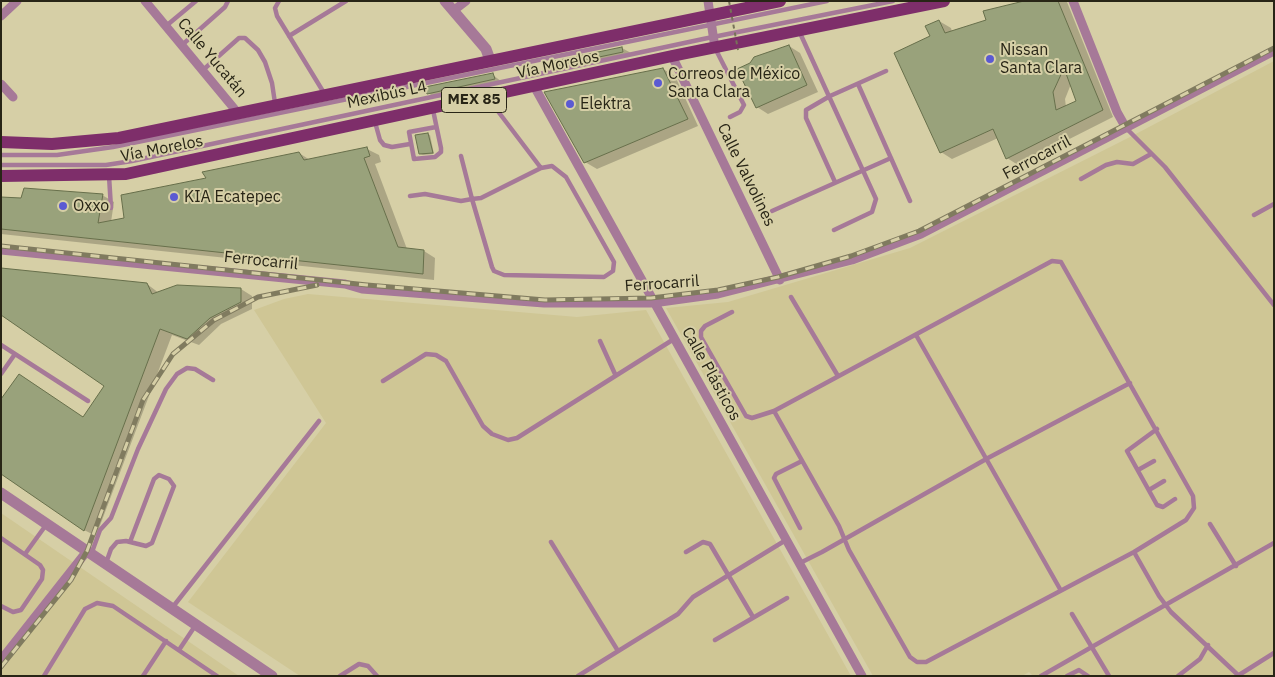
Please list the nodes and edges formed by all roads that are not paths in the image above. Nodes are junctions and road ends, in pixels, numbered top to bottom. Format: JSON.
{"nodes":[{"id":1,"x":17,"y":1,"type":"edge"},
{"id":2,"x":145,"y":1,"type":"edge"},
{"id":3,"x":196,"y":1,"type":"edge"},
{"id":4,"x":228,"y":1,"type":"edge"},
{"id":5,"x":279,"y":1,"type":"edge"},
{"id":6,"x":346,"y":1,"type":"edge"},
{"id":7,"x":444,"y":1,"type":"edge"},
{"id":8,"x":466,"y":1,"type":"edge"},
{"id":9,"x":708,"y":1,"type":"edge"},
{"id":10,"x":780,"y":1,"type":"edge"},
{"id":11,"x":827,"y":1,"type":"edge"},
{"id":12,"x":893,"y":1,"type":"edge"},
{"id":13,"x":944,"y":1,"type":"edge"},
{"id":14,"x":1073,"y":1,"type":"edge"},
{"id":15,"x":454,"y":11,"type":"junction"},
{"id":16,"x":1,"y":16,"type":"edge"},
{"id":17,"x":710,"y":20,"type":"junction"},
{"id":18,"x":166,"y":26,"type":"junction"},
{"id":19,"x":799,"y":32,"type":"junction"},
{"id":20,"x":289,"y":36,"type":"junction"},
{"id":21,"x":714,"y":42,"type":"junction"},
{"id":22,"x":182,"y":45,"type":"junction"},
{"id":23,"x":1274,"y":51,"type":"edge"},
{"id":24,"x":672,"y":56,"type":"junction"},
{"id":25,"x":490,"y":60,"type":"junction"},
{"id":26,"x":203,"y":70,"type":"junction"},
{"id":27,"x":886,"y":71,"type":"dead end"},
{"id":28,"x":1,"y":84,"type":"edge"},
{"id":29,"x":858,"y":84,"type":"junction"},
{"id":30,"x":534,"y":86,"type":"junction"},
{"id":31,"x":326,"y":95,"type":"junction"},
{"id":32,"x":492,"y":96,"type":"junction"},
{"id":33,"x":830,"y":96,"type":"junction"},
{"id":34,"x":13,"y":97,"type":"dead end"},
{"id":35,"x":275,"y":105,"type":"junction"},
{"id":36,"x":433,"y":110,"type":"junction"},
{"id":37,"x":237,"y":112,"type":"junction"},
{"id":38,"x":730,"y":117,"type":"dead end"},
{"id":39,"x":375,"y":121,"type":"junction"},
{"id":40,"x":436,"y":127,"type":"junction"},
{"id":41,"x":1126,"y":128,"type":"junction"},
{"id":42,"x":1,"y":142,"type":"edge"},
{"id":43,"x":410,"y":144,"type":"junction"},
{"id":44,"x":1151,"y":154,"type":"junction"},
{"id":45,"x":1,"y":155,"type":"edge"},
{"id":46,"x":461,"y":156,"type":"dead end"},
{"id":47,"x":891,"y":158,"type":"junction"},
{"id":48,"x":1,"y":165,"type":"edge"},
{"id":49,"x":541,"y":168,"type":"junction"},
{"id":50,"x":863,"y":169,"type":"junction"},
{"id":51,"x":1,"y":176,"type":"edge"},
{"id":52,"x":109,"y":176,"type":"junction"},
{"id":53,"x":1081,"y":179,"type":"dead end"},
{"id":54,"x":836,"y":182,"type":"junction"},
{"id":55,"x":410,"y":196,"type":"dead end"},
{"id":56,"x":472,"y":199,"type":"junction"},
{"id":57,"x":910,"y":202,"type":"dead end"},
{"id":58,"x":1274,"y":204,"type":"edge"},
{"id":59,"x":111,"y":208,"type":"dead end"},
{"id":60,"x":772,"y":210,"type":"dead end"},
{"id":61,"x":1254,"y":214,"type":"dead end"},
{"id":62,"x":834,"y":230,"type":"dead end"},
{"id":63,"x":1,"y":250,"type":"edge"},
{"id":64,"x":780,"y":280,"type":"junction"},
{"id":65,"x":791,"y":297,"type":"dead end"},
{"id":66,"x":653,"y":303,"type":"junction"},
{"id":67,"x":1274,"y":305,"type":"edge"},
{"id":68,"x":732,"y":312,"type":"dead end"},
{"id":69,"x":916,"y":335,"type":"junction"},
{"id":70,"x":674,"y":339,"type":"junction"},
{"id":71,"x":600,"y":341,"type":"dead end"},
{"id":72,"x":1,"y":344,"type":"edge"},
{"id":73,"x":15,"y":354,"type":"junction"},
{"id":74,"x":1,"y":374,"type":"edge"},
{"id":75,"x":615,"y":374,"type":"junction"},
{"id":76,"x":838,"y":376,"type":"junction"},
{"id":77,"x":213,"y":380,"type":"dead end"},
{"id":78,"x":383,"y":381,"type":"dead end"},
{"id":79,"x":1130,"y":383,"type":"junction"},
{"id":80,"x":88,"y":401,"type":"dead end"},
{"id":81,"x":774,"y":411,"type":"junction"},
{"id":82,"x":319,"y":420,"type":"dead end"},
{"id":83,"x":1157,"y":429,"type":"junction"},
{"id":84,"x":988,"y":458,"type":"junction"},
{"id":85,"x":802,"y":461,"type":"junction"},
{"id":86,"x":1154,"y":461,"type":"dead end"},
{"id":87,"x":1138,"y":470,"type":"junction"},
{"id":88,"x":1164,"y":481,"type":"dead end"},
{"id":89,"x":1149,"y":490,"type":"junction"},
{"id":90,"x":1,"y":493,"type":"edge"},
{"id":91,"x":1175,"y":499,"type":"dead end"},
{"id":92,"x":47,"y":524,"type":"junction"},
{"id":93,"x":1210,"y":524,"type":"dead end"},
{"id":94,"x":800,"y":528,"type":"dead end"},
{"id":95,"x":1,"y":538,"type":"edge"},
{"id":96,"x":786,"y":540,"type":"junction"},
{"id":97,"x":844,"y":540,"type":"junction"},
{"id":98,"x":130,"y":542,"type":"junction"},
{"id":99,"x":551,"y":542,"type":"dead end"},
{"id":100,"x":1274,"y":543,"type":"edge"},
{"id":101,"x":89,"y":552,"type":"junction"},
{"id":102,"x":686,"y":552,"type":"dead end"},
{"id":103,"x":1134,"y":552,"type":"junction"},
{"id":104,"x":25,"y":554,"type":"junction"},
{"id":105,"x":106,"y":563,"type":"junction"},
{"id":106,"x":798,"y":563,"type":"junction"},
{"id":107,"x":1236,"y":566,"type":"junction"},
{"id":108,"x":728,"y":575,"type":"junction"},
{"id":109,"x":1060,"y":589,"type":"junction"},
{"id":110,"x":787,"y":598,"type":"dead end"},
{"id":111,"x":1,"y":606,"type":"edge"},
{"id":112,"x":1166,"y":606,"type":"junction"},
{"id":113,"x":172,"y":608,"type":"junction"},
{"id":114,"x":1072,"y":614,"type":"dead end"},
{"id":115,"x":753,"y":617,"type":"junction"},
{"id":116,"x":196,"y":625,"type":"junction"},
{"id":117,"x":715,"y":640,"type":"dead end"},
{"id":118,"x":166,"y":641,"type":"junction"},
{"id":119,"x":1208,"y":645,"type":"junction"},
{"id":120,"x":1093,"y":646,"type":"junction"},
{"id":121,"x":179,"y":650,"type":"junction"},
{"id":122,"x":618,"y":651,"type":"junction"},
{"id":123,"x":1274,"y":653,"type":"edge"},
{"id":124,"x":1,"y":660,"type":"edge"},
{"id":125,"x":1048,"y":674,"type":"edge"},
{"id":126,"x":44,"y":676,"type":"edge"},
{"id":127,"x":143,"y":676,"type":"edge"},
{"id":128,"x":217,"y":676,"type":"edge"},
{"id":129,"x":272,"y":676,"type":"edge"},
{"id":130,"x":340,"y":676,"type":"edge"},
{"id":131,"x":377,"y":676,"type":"edge"},
{"id":132,"x":578,"y":676,"type":"edge"},
{"id":133,"x":862,"y":676,"type":"edge"},
{"id":134,"x":1041,"y":676,"type":"edge"},
{"id":135,"x":1067,"y":676,"type":"edge"},
{"id":136,"x":1088,"y":676,"type":"edge"},
{"id":137,"x":1109,"y":676,"type":"edge"},
{"id":138,"x":1178,"y":676,"type":"edge"},
{"id":139,"x":1239,"y":676,"type":"edge"}],
"edges":[{"from":1,"to":16,"type":"street"},
{"from":2,"to":18,"type":"street","name":"Calle Yucatán"},
{"from":3,"to":18,"type":"lane"},
{"from":4,"to":22,"type":"lane"},
{"from":5,"to":20,"type":"lane"},
{"from":6,"to":20,"type":"lane"},
{"from":7,"to":15,"type":"street"},
{"from":8,"to":15,"type":"street"},
{"from":9,"to":17,"type":"street"},
{"from":10,"to":17,"type":"main road","name":"Vía Morelos","number":"MEX 85"},
{"from":11,"to":17,"type":"lane","name":"Mexibús L4"},
{"from":12,"to":21,"type":"lane","name":"Mexibús L4"},
{"from":13,"to":19,"type":"main road","name":"Vía Morelos","number":"MEX 85"},
{"from":14,"to":41,"type":"street"},
{"from":15,"to":25,"type":"street"},
{"from":17,"to":21,"type":"street"},
{"from":17,"to":25,"type":"main road","name":"Vía Morelos","number":"MEX 85"},
{"from":17,"to":45,"type":"lane","name":"Mexibús L4"},
{"from":18,"to":22,"type":"street","name":"Calle Yucatán"},
{"from":19,"to":21,"type":"main road","name":"Vía Morelos","number":"MEX 85"},
{"from":19,"to":33,"type":"lane"},
{"from":20,"to":31,"type":"lane"},
{"from":21,"to":24,"type":"main road","name":"Vía Morelos","number":"MEX 85"},
{"from":21,"to":38,"type":"lane"},
{"from":21,"to":48,"type":"lane","name":"Mexibús L4"},
{"from":22,"to":26,"type":"street","name":"Calle Yucatán"},
{"from":23,"to":41,"type":"street","name":"Ferrocarril"},
{"from":24,"to":30,"type":"main road","name":"Vía Morelos","number":"MEX 85"},
{"from":24,"to":64,"type":"street","name":"Calle Valvolines"},
{"from":25,"to":31,"type":"main road","name":"Vía Morelos","number":"MEX 85"},
{"from":26,"to":35,"type":"lane"},
{"from":26,"to":37,"type":"street","name":"Calle Yucatán"},
{"from":27,"to":29,"type":"lane"},
{"from":28,"to":34,"type":"street"},
{"from":29,"to":33,"type":"lane"},
{"from":29,"to":47,"type":"lane"},
{"from":30,"to":32,"type":"main road","name":"Vía Morelos","number":"MEX 85"},
{"from":30,"to":66,"type":"street","name":"Calle Plásticos"},
{"from":31,"to":35,"type":"main road","name":"Vía Morelos","number":"MEX 85"},
{"from":32,"to":36,"type":"main road","name":"Vía Morelos","number":"MEX 85"},
{"from":32,"to":49,"type":"lane"},
{"from":33,"to":50,"type":"lane"},
{"from":33,"to":54,"type":"lane"},
{"from":35,"to":37,"type":"main road","name":"Vía Morelos","number":"MEX 85"},
{"from":36,"to":39,"type":"main road","name":"Vía Morelos","number":"MEX 85"},
{"from":36,"to":40,"type":"lane"},
{"from":37,"to":42,"type":"main road","name":"Vía Morelos","number":"MEX 85"},
{"from":39,"to":43,"type":"lane"},
{"from":39,"to":52,"type":"main road","name":"Vía Morelos","number":"MEX 85"},
{"from":40,"to":43,"type":"lane"},
{"from":40,"to":43,"type":"lane"},
{"from":41,"to":44,"type":"lane"},
{"from":41,"to":64,"type":"street","name":"Ferrocarril"},
{"from":44,"to":53,"type":"lane"},
{"from":44,"to":67,"type":"lane"},
{"from":46,"to":56,"type":"lane"},
{"from":47,"to":50,"type":"lane"},
{"from":47,"to":57,"type":"lane"},
{"from":49,"to":56,"type":"lane"},
{"from":49,"to":56,"type":"lane"},
{"from":50,"to":54,"type":"lane"},
{"from":50,"to":62,"type":"lane"},
{"from":51,"to":52,"type":"main road","name":"Vía Morelos","number":"MEX 85"},
{"from":52,"to":59,"type":"lane"},
{"from":54,"to":60,"type":"lane"},
{"from":55,"to":56,"type":"lane"},
{"from":58,"to":61,"type":"lane"},
{"from":63,"to":66,"type":"street","name":"Ferrocarril"},
{"from":64,"to":66,"type":"street","name":"Ferrocarril"},
{"from":65,"to":76,"type":"lane"},
{"from":66,"to":70,"type":"street","name":"Calle Plásticos"},
{"from":68,"to":81,"type":"lane"},
{"from":69,"to":76,"type":"lane"},
{"from":69,"to":79,"type":"lane"},
{"from":69,"to":84,"type":"lane"},
{"from":70,"to":75,"type":"lane"},
{"from":70,"to":96,"type":"street","name":"Calle Plásticos"},
{"from":71,"to":75,"type":"lane"},
{"from":72,"to":73,"type":"lane"},
{"from":73,"to":74,"type":"lane"},
{"from":73,"to":80,"type":"lane"},
{"from":75,"to":78,"type":"lane"},
{"from":76,"to":81,"type":"lane"},
{"from":77,"to":101,"type":"lane"},
{"from":79,"to":83,"type":"lane"},
{"from":79,"to":84,"type":"lane"},
{"from":81,"to":85,"type":"lane"},
{"from":82,"to":113,"type":"lane"},
{"from":83,"to":87,"type":"lane"},
{"from":83,"to":103,"type":"lane"},
{"from":84,"to":97,"type":"lane"},
{"from":84,"to":109,"type":"lane"},
{"from":85,"to":94,"type":"lane"},
{"from":85,"to":97,"type":"lane"},
{"from":86,"to":87,"type":"lane"},
{"from":87,"to":89,"type":"lane"},
{"from":88,"to":89,"type":"lane"},
{"from":89,"to":91,"type":"lane"},
{"from":90,"to":92,"type":"street"},
{"from":92,"to":101,"type":"street"},
{"from":92,"to":104,"type":"lane"},
{"from":93,"to":107,"type":"lane"},
{"from":95,"to":104,"type":"lane"},
{"from":96,"to":106,"type":"street","name":"Calle Plásticos"},
{"from":96,"to":108,"type":"lane"},
{"from":97,"to":106,"type":"lane"},
{"from":97,"to":109,"type":"lane"},
{"from":98,"to":98,"type":"lane"},
{"from":98,"to":105,"type":"lane"},
{"from":99,"to":122,"type":"lane"},
{"from":100,"to":107,"type":"lane"},
{"from":101,"to":105,"type":"street"},
{"from":101,"to":124,"type":"street"},
{"from":102,"to":108,"type":"lane"},
{"from":103,"to":109,"type":"lane"},
{"from":103,"to":112,"type":"lane"},
{"from":104,"to":111,"type":"lane"},
{"from":105,"to":113,"type":"street"},
{"from":106,"to":133,"type":"street","name":"Calle Plásticos"},
{"from":107,"to":112,"type":"lane"},
{"from":108,"to":115,"type":"lane"},
{"from":108,"to":122,"type":"lane"},
{"from":110,"to":115,"type":"lane"},
{"from":112,"to":119,"type":"lane"},
{"from":112,"to":120,"type":"lane"},
{"from":113,"to":116,"type":"street"},
{"from":114,"to":120,"type":"lane"},
{"from":115,"to":117,"type":"lane"},
{"from":116,"to":121,"type":"lane"},
{"from":116,"to":129,"type":"street"},
{"from":118,"to":121,"type":"lane"},
{"from":118,"to":126,"type":"lane"},
{"from":118,"to":127,"type":"lane"},
{"from":119,"to":138,"type":"lane"},
{"from":119,"to":139,"type":"lane"},
{"from":120,"to":125,"type":"lane"},
{"from":120,"to":137,"type":"lane"},
{"from":121,"to":128,"type":"lane"},
{"from":122,"to":132,"type":"lane"},
{"from":123,"to":139,"type":"lane"},
{"from":125,"to":134,"type":"lane"},
{"from":130,"to":131,"type":"lane"},
{"from":135,"to":136,"type":"lane"}]}
